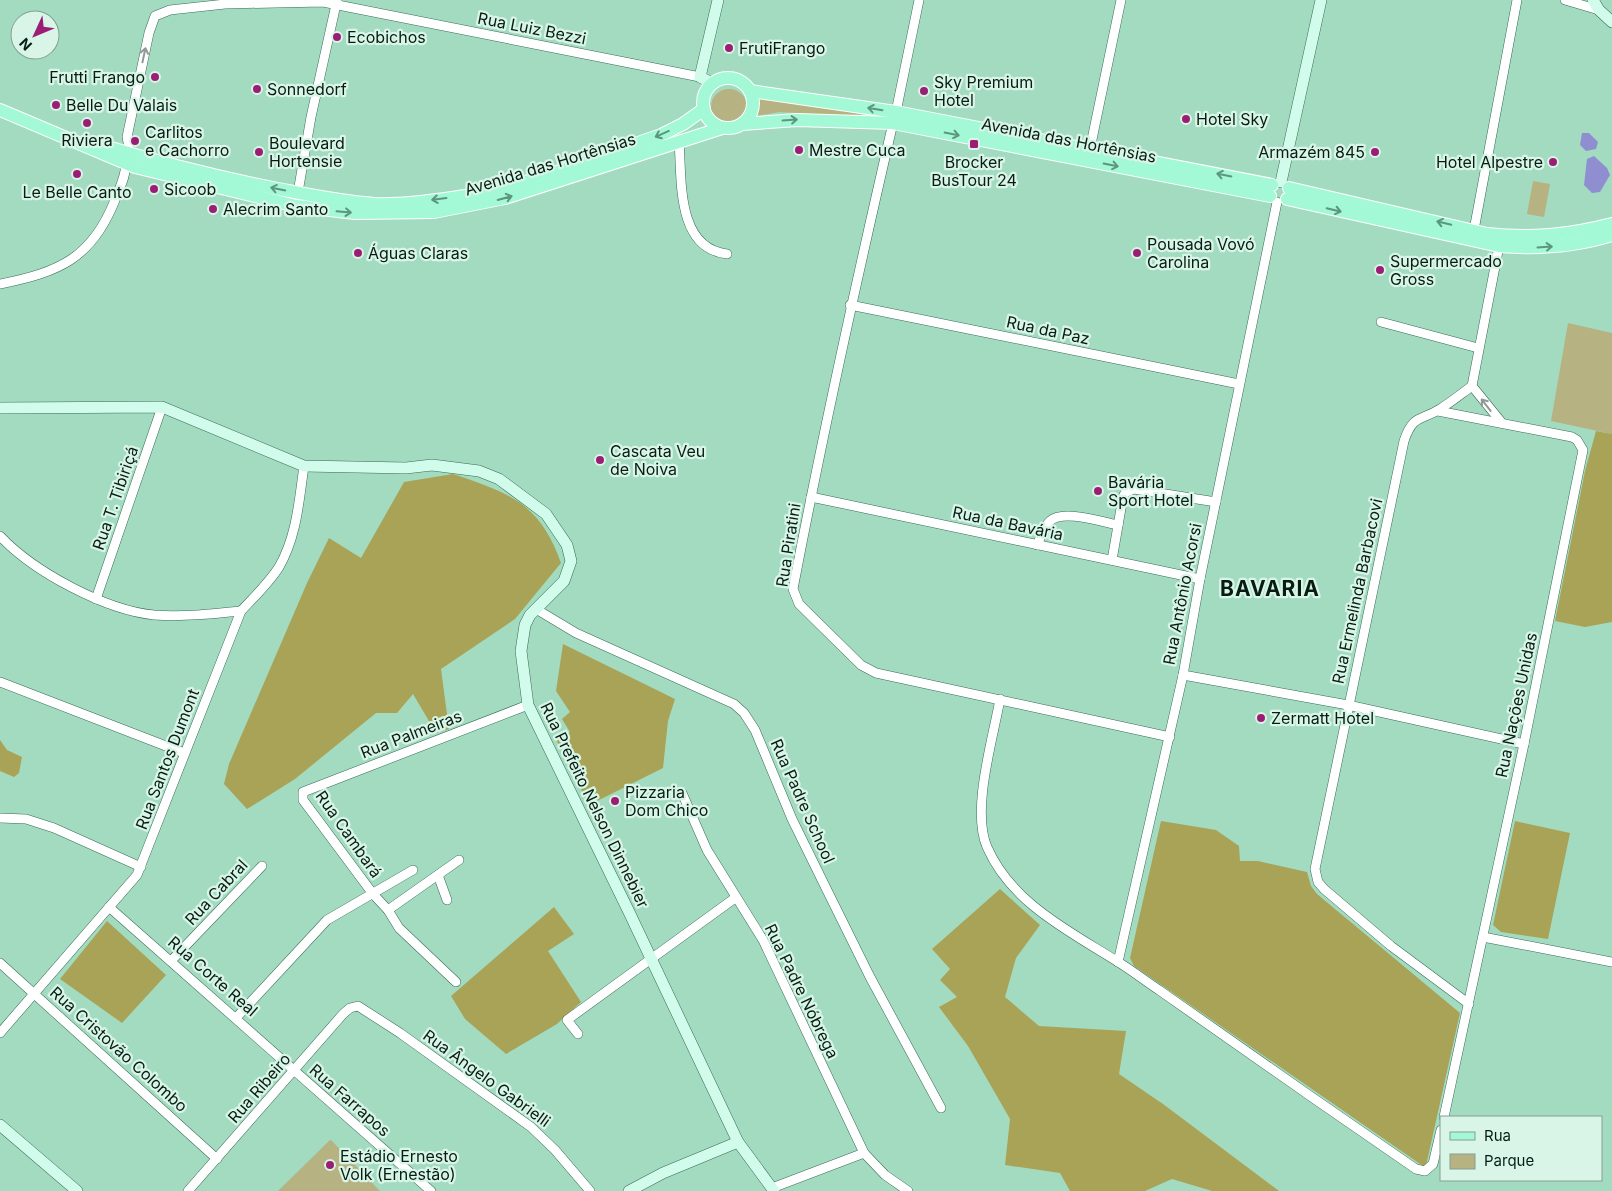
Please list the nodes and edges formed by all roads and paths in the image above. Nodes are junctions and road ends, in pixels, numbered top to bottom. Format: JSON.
{"nodes":[{"id":1,"x":718,"y":0,"type":"edge"},
{"id":2,"x":919,"y":0,"type":"edge"},
{"id":3,"x":1121,"y":0,"type":"edge"},
{"id":4,"x":1321,"y":0,"type":"edge"},
{"id":5,"x":1517,"y":0,"type":"edge"},
{"id":6,"x":1565,"y":0,"type":"edge"},
{"id":7,"x":322,"y":1,"type":"edge"},
{"id":8,"x":337,"y":2,"type":"edge"},
{"id":9,"x":1596,"y":5,"type":"edge"},
{"id":10,"x":1612,"y":22,"type":"edge"},
{"id":11,"x":700,"y":77,"type":"junction"},
{"id":12,"x":712,"y":84,"type":"junction"},
{"id":13,"x":750,"y":91,"type":"junction"},
{"id":14,"x":704,"y":109,"type":"junction"},
{"id":15,"x":0,"y":110,"type":"edge"},
{"id":16,"x":894,"y":118,"type":"junction"},
{"id":17,"x":742,"y":124,"type":"junction"},
{"id":18,"x":722,"y":128,"type":"junction"},
{"id":19,"x":66,"y":137,"type":"junction"},
{"id":20,"x":127,"y":137,"type":"junction"},
{"id":21,"x":680,"y":141,"type":"junction"},
{"id":22,"x":84,"y":146,"type":"junction"},
{"id":23,"x":1090,"y":149,"type":"junction"},
{"id":24,"x":116,"y":150,"type":"junction"},
{"id":25,"x":129,"y":164,"type":"junction"},
{"id":26,"x":1279,"y":192,"type":"junction"},
{"id":27,"x":297,"y":199,"type":"junction"},
{"id":28,"x":1612,"y":224,"type":"edge"},
{"id":29,"x":1474,"y":230,"type":"junction"},
{"id":30,"x":1612,"y":235,"type":"edge"},
{"id":31,"x":1499,"y":246,"type":"junction"},
{"id":32,"x":727,"y":254,"type":"dead end"},
{"id":33,"x":0,"y":284,"type":"edge"},
{"id":34,"x":850,"y":305,"type":"junction"},
{"id":35,"x":1381,"y":322,"type":"dead end"},
{"id":36,"x":1478,"y":348,"type":"junction"},
{"id":37,"x":1239,"y":384,"type":"junction"},
{"id":38,"x":1472,"y":386,"type":"junction"},
{"id":39,"x":162,"y":407,"type":"junction"},
{"id":40,"x":0,"y":408,"type":"edge"},
{"id":41,"x":1438,"y":411,"type":"junction"},
{"id":42,"x":1502,"y":424,"type":"junction"},
{"id":43,"x":304,"y":466,"type":"junction"},
{"id":44,"x":811,"y":497,"type":"junction"},
{"id":45,"x":1216,"y":502,"type":"junction"},
{"id":46,"x":1118,"y":525,"type":"junction"},
{"id":47,"x":0,"y":536,"type":"edge"},
{"id":48,"x":1037,"y":544,"type":"junction"},
{"id":49,"x":1112,"y":560,"type":"junction"},
{"id":50,"x":1200,"y":579,"type":"junction"},
{"id":51,"x":96,"y":599,"type":"junction"},
{"id":52,"x":536,"y":609,"type":"junction"},
{"id":53,"x":241,"y":612,"type":"junction"},
{"id":54,"x":1183,"y":675,"type":"junction"},
{"id":55,"x":0,"y":682,"type":"edge"},
{"id":56,"x":1000,"y":699,"type":"junction"},
{"id":57,"x":528,"y":706,"type":"junction"},
{"id":58,"x":1348,"y":706,"type":"junction"},
{"id":59,"x":1170,"y":737,"type":"junction"},
{"id":60,"x":1524,"y":744,"type":"junction"},
{"id":61,"x":184,"y":753,"type":"junction"},
{"id":62,"x":304,"y":790,"type":"joint"},
{"id":63,"x":682,"y":793,"type":"dead end"},
{"id":64,"x":0,"y":818,"type":"edge"},
{"id":65,"x":459,"y":860,"type":"dead end"},
{"id":66,"x":262,"y":866,"type":"dead end"},
{"id":67,"x":141,"y":867,"type":"junction"},
{"id":68,"x":413,"y":870,"type":"dead end"},
{"id":69,"x":438,"y":875,"type":"junction"},
{"id":70,"x":374,"y":894,"type":"junction"},
{"id":71,"x":735,"y":898,"type":"junction"},
{"id":72,"x":446,"y":900,"type":"dead end"},
{"id":73,"x":109,"y":907,"type":"junction"},
{"id":74,"x":388,"y":910,"type":"junction"},
{"id":75,"x":1483,"y":937,"type":"junction"},
{"id":76,"x":651,"y":958,"type":"junction"},
{"id":77,"x":171,"y":961,"type":"junction"},
{"id":78,"x":0,"y":962,"type":"edge"},
{"id":79,"x":1118,"y":962,"type":"junction"},
{"id":80,"x":1612,"y":962,"type":"edge"},
{"id":81,"x":456,"y":982,"type":"dead end"},
{"id":82,"x":34,"y":992,"type":"junction"},
{"id":83,"x":1469,"y":1004,"type":"junction"},
{"id":84,"x":354,"y":1006,"type":"joint"},
{"id":85,"x":236,"y":1018,"type":"junction"},
{"id":86,"x":0,"y":1033,"type":"edge"},
{"id":87,"x":578,"y":1034,"type":"dead end"},
{"id":88,"x":294,"y":1070,"type":"junction"},
{"id":89,"x":942,"y":1108,"type":"dead end"},
{"id":90,"x":1444,"y":1116,"type":"edge"},
{"id":91,"x":0,"y":1125,"type":"edge"},
{"id":92,"x":1440,"y":1134,"type":"edge"},
{"id":93,"x":738,"y":1142,"type":"junction"},
{"id":94,"x":864,"y":1153,"type":"junction"},
{"id":95,"x":217,"y":1159,"type":"junction"},
{"id":96,"x":773,"y":1190,"type":"edge"},
{"id":97,"x":77,"y":1191,"type":"edge"},
{"id":98,"x":188,"y":1191,"type":"edge"},
{"id":99,"x":431,"y":1191,"type":"edge"},
{"id":100,"x":590,"y":1191,"type":"edge"},
{"id":101,"x":629,"y":1191,"type":"edge"},
{"id":102,"x":908,"y":1191,"type":"edge"}],
"edges":[{"from":1,"to":11,"type":"street"},
{"from":2,"to":16,"type":"street","name":"Rua Piratini"},
{"from":3,"to":23,"type":"street"},
{"from":4,"to":26,"type":"street","name":"Rua Antônio Acorsi"},
{"from":5,"to":29,"type":"street"},
{"from":6,"to":9,"type":"street"},
{"from":7,"to":8,"type":"street","name":"Rua Luiz Bezzi"},
{"from":20,"to":7,"type":"street","name":"Rua Luiz Bezzi","one_way":true},
{"from":8,"to":11,"type":"street","name":"Rua Luiz Bezzi"},
{"from":8,"to":27,"type":"street"},
{"from":9,"to":10,"type":"street"},
{"from":11,"to":12,"type":"street"},
{"from":12,"to":13,"type":"main road"},
{"from":12,"to":14,"type":"main road"},
{"from":16,"to":13,"type":"main road","name":"Avenida das Hortênsias","one_way":true},
{"from":13,"to":17,"type":"main road"},
{"from":14,"to":18,"type":"main road"},
{"from":14,"to":27,"type":"main road","name":"Avenida das Hortênsias","one_way":true},
{"from":15,"to":19,"type":"main road","name":"Avenida das Hortênsias"},
{"from":17,"to":16,"type":"main road","name":"Avenida das Hortênsias","one_way":true},
{"from":16,"to":23,"type":"main road","name":"Avenida das Hortênsias"},
{"from":16,"to":26,"type":"main road","name":"Avenida das Hortênsias","one_way":true},
{"from":16,"to":34,"type":"street","name":"Rua Piratini"},
{"from":17,"to":18,"type":"main road"},
{"from":18,"to":21,"type":"main road","name":"Avenida das Hortênsias"},
{"from":19,"to":22,"type":"main road","name":"Avenida das Hortênsias"},
{"from":19,"to":24,"type":"main road","name":"Avenida das Hortênsias"},
{"from":20,"to":24,"type":"street","name":"Rua Luiz Bezzi"},
{"from":20,"to":25,"type":"street","name":"Rua Luiz Bezzi"},
{"from":27,"to":21,"type":"main road","name":"Avenida das Hortênsias","one_way":true},
{"from":21,"to":32,"type":"street"},
{"from":22,"to":24,"type":"main road"},
{"from":22,"to":25,"type":"main road","name":"Avenida das Hortênsias"},
{"from":26,"to":23,"type":"main road","name":"Avenida das Hortênsias","one_way":true},
{"from":24,"to":25,"type":"main road","name":"Avenida das Hortênsias"},
{"from":25,"to":27,"type":"main road","name":"Avenida das Hortênsias"},
{"from":27,"to":25,"type":"main road","name":"Avenida das Hortênsias","one_way":true},
{"from":25,"to":33,"type":"street"},
{"from":29,"to":26,"type":"main road","name":"Avenida das Hortênsias","one_way":true},
{"from":26,"to":31,"type":"main road","name":"Avenida das Hortênsias","one_way":true},
{"from":26,"to":37,"type":"street","name":"Rua Antônio Acorsi"},
{"from":28,"to":29,"type":"main road","name":"Avenida das Hortênsias"},
{"from":31,"to":30,"type":"main road","name":"Avenida das Hortênsias","one_way":true},
{"from":31,"to":36,"type":"street"},
{"from":34,"to":37,"type":"street","name":"Rua da Paz"},
{"from":34,"to":44,"type":"street","name":"Rua Piratini"},
{"from":35,"to":36,"type":"street"},
{"from":36,"to":38,"type":"street"},
{"from":37,"to":45,"type":"street","name":"Rua Antônio Acorsi"},
{"from":38,"to":41,"type":"street","name":"Rua Ermelinda Barbacovi"},
{"from":42,"to":38,"type":"street","one_way":true},
{"from":39,"to":40,"type":"street","name":"Rua Prefeito Nelson Dinnebier"},
{"from":39,"to":43,"type":"street","name":"Rua Prefeito Nelson Dinnebier"},
{"from":39,"to":51,"type":"street","name":"Rua T. Tibiriçá"},
{"from":41,"to":42,"type":"street","name":"Rua Nações Unidas"},
{"from":41,"to":58,"type":"street","name":"Rua Ermelinda Barbacovi"},
{"from":42,"to":60,"type":"street","name":"Rua Nações Unidas"},
{"from":43,"to":52,"type":"street","name":"Rua Prefeito Nelson Dinnebier"},
{"from":43,"to":53,"type":"street","name":"Rua Santos Dumont"},
{"from":44,"to":48,"type":"street","name":"Rua da Bavária"},
{"from":44,"to":56,"type":"street","name":"Rua Piratini"},
{"from":45,"to":46,"type":"street"},
{"from":45,"to":50,"type":"street","name":"Rua Antônio Acorsi"},
{"from":46,"to":48,"type":"street"},
{"from":46,"to":49,"type":"street"},
{"from":47,"to":51,"type":"street"},
{"from":48,"to":49,"type":"street","name":"Rua da Bavária"},
{"from":49,"to":50,"type":"street","name":"Rua da Bavária"},
{"from":50,"to":54,"type":"street","name":"Rua Antônio Acorsi"},
{"from":51,"to":53,"type":"street"},
{"from":52,"to":57,"type":"street","name":"Rua Prefeito Nelson Dinnebier"},
{"from":52,"to":89,"type":"street","name":"Rua Padre School"},
{"from":53,"to":61,"type":"street","name":"Rua Santos Dumont"},
{"from":54,"to":58,"type":"street"},
{"from":54,"to":59,"type":"street","name":"Rua Antônio Acorsi"},
{"from":55,"to":61,"type":"street"},
{"from":56,"to":59,"type":"street","name":"Rua Piratini"},
{"from":56,"to":79,"type":"street"},
{"from":57,"to":62,"type":"street","name":"Rua Palmeiras"},
{"from":57,"to":76,"type":"street","name":"Rua Prefeito Nelson Dinnebier"},
{"from":58,"to":60,"type":"street"},
{"from":58,"to":83,"type":"street","name":"Rua Ermelinda Barbacovi"},
{"from":59,"to":79,"type":"street","name":"Rua Antônio Acorsi"},
{"from":60,"to":75,"type":"street","name":"Rua Nações Unidas"},
{"from":61,"to":67,"type":"street","name":"Rua Santos Dumont"},
{"from":62,"to":70,"type":"street","name":"Rua Cambará"},
{"from":63,"to":71,"type":"street","name":"Rua Padre Nóbrega"},
{"from":64,"to":67,"type":"street"},
{"from":65,"to":69,"type":"street"},
{"from":66,"to":77,"type":"street","name":"Rua Cabral"},
{"from":67,"to":73,"type":"street","name":"Rua Santos Dumont"},
{"from":68,"to":70,"type":"street"},
{"from":69,"to":72,"type":"street"},
{"from":69,"to":74,"type":"street"},
{"from":70,"to":74,"type":"street","name":"Rua Cambará"},
{"from":70,"to":85,"type":"street"},
{"from":71,"to":76,"type":"street"},
{"from":71,"to":94,"type":"street","name":"Rua Padre Nóbrega"},
{"from":73,"to":77,"type":"street","name":"Rua Corte Real"},
{"from":73,"to":82,"type":"street","name":"Rua Santos Dumont"},
{"from":74,"to":81,"type":"street","name":"Rua Cambará"},
{"from":75,"to":80,"type":"street"},
{"from":75,"to":83,"type":"street","name":"Rua Nações Unidas"},
{"from":76,"to":87,"type":"street"},
{"from":76,"to":93,"type":"street","name":"Rua Prefeito Nelson Dinnebier"},
{"from":77,"to":85,"type":"street","name":"Rua Corte Real"},
{"from":78,"to":82,"type":"street","name":"Rua Cristovão Colombo"},
{"from":79,"to":92,"type":"street"},
{"from":82,"to":86,"type":"street","name":"Rua Santos Dumont"},
{"from":82,"to":95,"type":"street","name":"Rua Cristovão Colombo"},
{"from":83,"to":90,"type":"street","name":"Rua Nações Unidas"},
{"from":84,"to":88,"type":"street","name":"Rua Ribeiro"},
{"from":84,"to":100,"type":"street","name":"Rua Ângelo Gabrielli"},
{"from":85,"to":88,"type":"street","name":"Rua Corte Real"},
{"from":88,"to":95,"type":"street","name":"Rua Ribeiro"},
{"from":88,"to":99,"type":"street","name":"Rua Farrapos"},
{"from":91,"to":97,"type":"street"},
{"from":93,"to":96,"type":"street","name":"Rua Prefeito Nelson Dinnebier"},
{"from":93,"to":101,"type":"street"},
{"from":94,"to":96,"type":"street"},
{"from":94,"to":102,"type":"street","name":"Rua Padre Nóbrega"},
{"from":95,"to":98,"type":"street","name":"Rua Ribeiro"}]}
